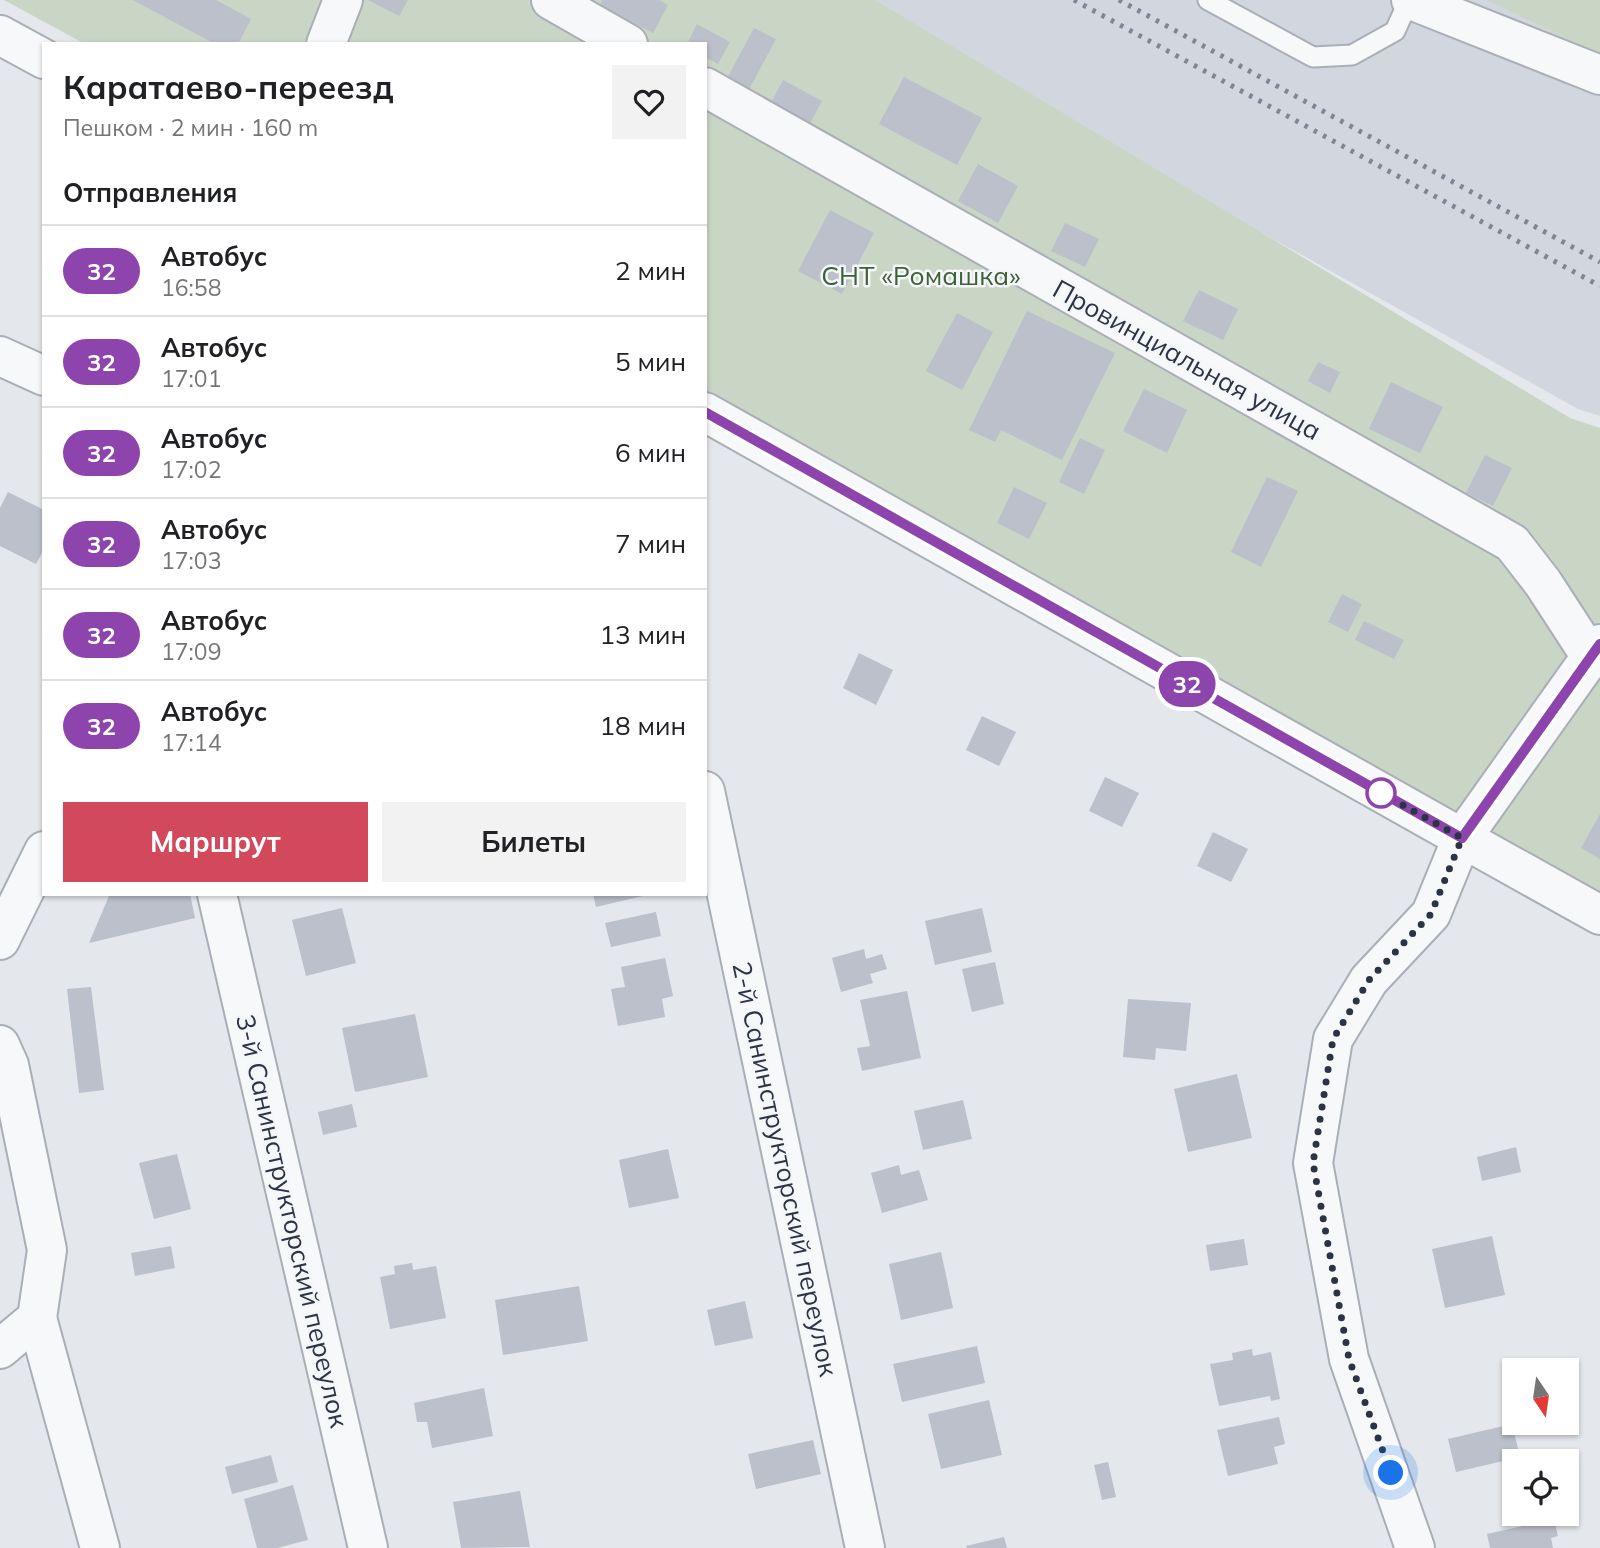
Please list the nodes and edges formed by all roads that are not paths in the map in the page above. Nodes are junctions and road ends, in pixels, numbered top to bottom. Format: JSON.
{"nodes":[{"id":1,"x":343,"y":0,"type":"edge"},
{"id":2,"x":551,"y":0,"type":"edge"},
{"id":3,"x":1208,"y":0,"type":"edge"},
{"id":4,"x":1410,"y":0,"type":"edge"},
{"id":5,"x":0,"y":35,"type":"edge"},
{"id":6,"x":327,"y":42,"type":"edge"},
{"id":7,"x":624,"y":42,"type":"edge"},
{"id":8,"x":42,"y":58,"type":"edge"},
{"id":9,"x":1600,"y":75,"type":"edge"},
{"id":10,"x":707,"y":88,"type":"edge"},
{"id":11,"x":0,"y":356,"type":"edge"},
{"id":12,"x":42,"y":375,"type":"edge"},
{"id":13,"x":707,"y":413,"type":"edge"},
{"id":14,"x":1591,"y":671,"type":"edge"},
{"id":15,"x":707,"y":800,"type":"edge"},
{"id":16,"x":1462,"y":838,"type":"junction"},
{"id":17,"x":42,"y":855,"type":"edge"},
{"id":18,"x":217,"y":896,"type":"edge"},
{"id":19,"x":1600,"y":915,"type":"edge"},
{"id":20,"x":0,"y":940,"type":"edge"},
{"id":21,"x":0,"y":1045,"type":"edge"},
{"id":22,"x":37,"y":1318,"type":"junction"},
{"id":23,"x":0,"y":1349,"type":"edge"},
{"id":24,"x":100,"y":1548,"type":"edge"},
{"id":25,"x":368,"y":1548,"type":"edge"},
{"id":26,"x":865,"y":1548,"type":"edge"},
{"id":27,"x":1415,"y":1548,"type":"edge"}],
"edges":[{"from":1,"to":6,"type":"street"},
{"from":2,"to":7,"type":"street"},
{"from":3,"to":4,"type":"lane"},
{"from":4,"to":9,"type":"street"},
{"from":5,"to":8,"type":"street"},
{"from":10,"to":14,"type":"street","name":"Провинциальная улица"},
{"from":11,"to":12,"type":"street"},
{"from":13,"to":16,"type":"street"},
{"from":14,"to":16,"type":"street"},
{"from":15,"to":26,"type":"street","name":"2-й Санинструкторский переулок"},
{"from":16,"to":19,"type":"street"},
{"from":16,"to":27,"type":"street"},
{"from":17,"to":20,"type":"street"},
{"from":18,"to":25,"type":"street","name":"3-й Санинструкторский переулок"},
{"from":21,"to":22,"type":"street"},
{"from":22,"to":23,"type":"street"},
{"from":22,"to":24,"type":"street"}]}
